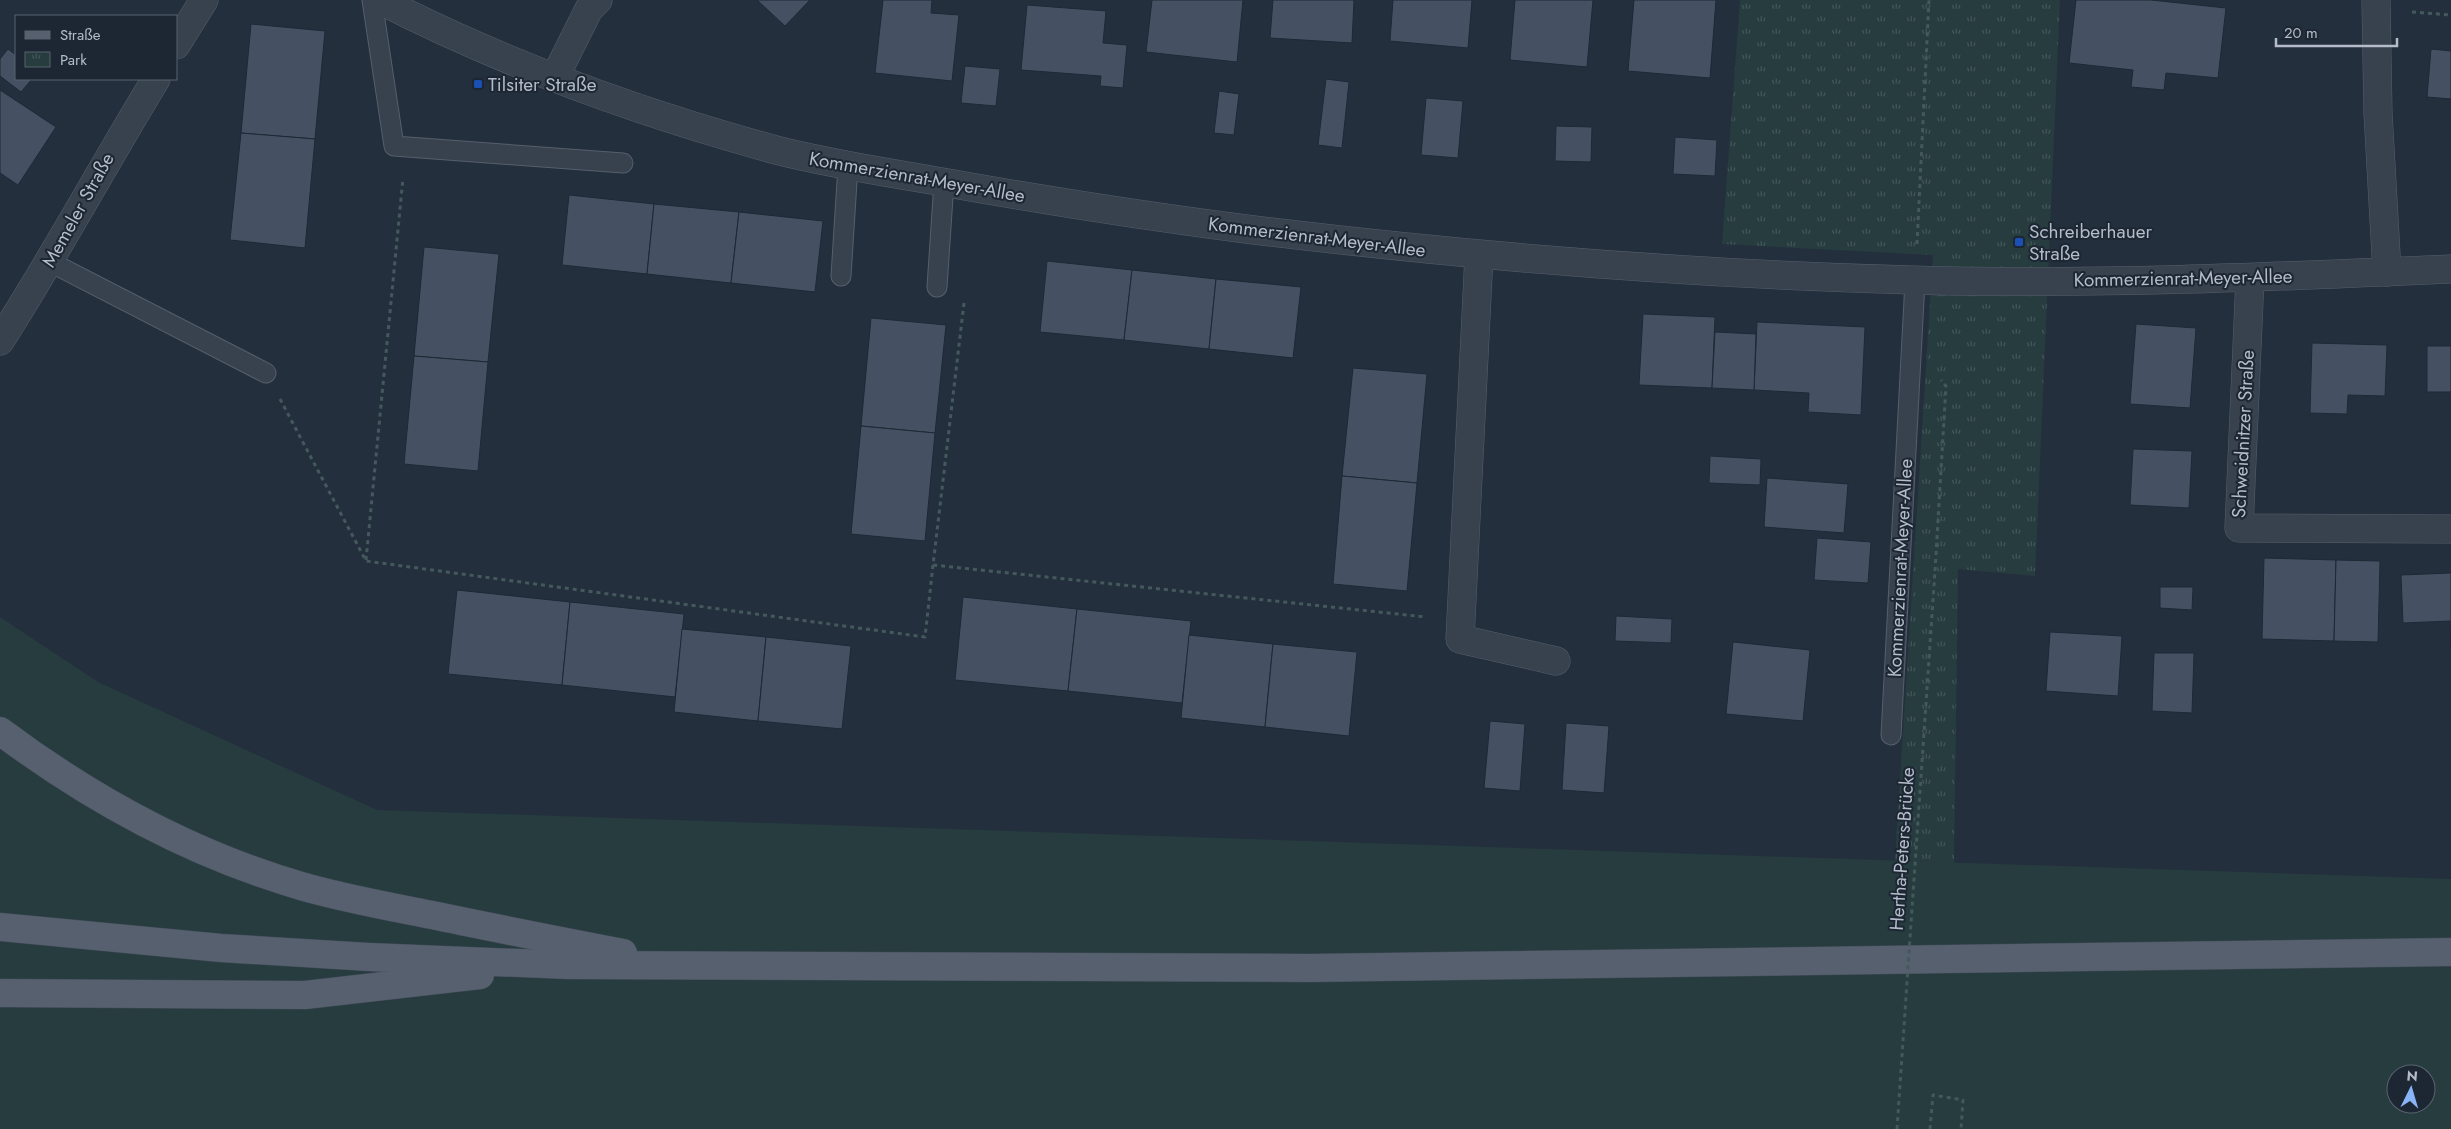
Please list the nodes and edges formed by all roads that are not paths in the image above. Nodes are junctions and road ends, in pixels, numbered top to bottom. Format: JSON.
{"nodes":[{"id":1,"x":204,"y":0,"type":"edge"},
{"id":2,"x":372,"y":0,"type":"edge"},
{"id":3,"x":380,"y":0,"type":"edge"},
{"id":4,"x":598,"y":0,"type":"edge"},
{"id":5,"x":2376,"y":0,"type":"edge"},
{"id":6,"x":178,"y":42,"type":"edge"},
{"id":7,"x":555,"y":77,"type":"junction"},
{"id":8,"x":155,"y":80,"type":"edge"},
{"id":9,"x":624,"y":163,"type":"dead end"},
{"id":10,"x":848,"y":166,"type":"junction"},
{"id":11,"x":944,"y":182,"type":"junction"},
{"id":12,"x":1480,"y":255,"type":"junction"},
{"id":13,"x":50,"y":262,"type":"junction"},
{"id":14,"x":2451,"y":269,"type":"edge"},
{"id":15,"x":2387,"y":272,"type":"junction"},
{"id":16,"x":841,"y":276,"type":"dead end"},
{"id":17,"x":2250,"y":278,"type":"junction"},
{"id":18,"x":1915,"y":281,"type":"junction"},
{"id":19,"x":937,"y":287,"type":"dead end"},
{"id":20,"x":0,"y":341,"type":"edge"},
{"id":21,"x":266,"y":373,"type":"road end"},
{"id":22,"x":2451,"y":530,"type":"edge"},
{"id":23,"x":1556,"y":661,"type":"dead end"},
{"id":24,"x":0,"y":731,"type":"edge"},
{"id":25,"x":1891,"y":735,"type":"dead end"},
{"id":26,"x":0,"y":927,"type":"edge"},
{"id":27,"x":2451,"y":952,"type":"edge"},
{"id":28,"x":568,"y":965,"type":"junction"},
{"id":29,"x":681,"y":965,"type":"junction"},
{"id":30,"x":0,"y":993,"type":"edge"}],
"edges":[{"from":1,"to":6,"type":"street"},
{"from":2,"to":9,"type":"lane"},
{"from":3,"to":7,"type":"street","name":"Kommerzienrat-Meyer-Allee"},
{"from":4,"to":7,"type":"street"},
{"from":5,"to":15,"type":"street"},
{"from":7,"to":10,"type":"street","name":"Kommerzienrat-Meyer-Allee"},
{"from":8,"to":13,"type":"street","name":"Memeler Straße"},
{"from":10,"to":11,"type":"street","name":"Kommerzienrat-Meyer-Allee"},
{"from":10,"to":16,"type":"lane"},
{"from":11,"to":12,"type":"street","name":"Kommerzienrat-Meyer-Allee"},
{"from":11,"to":19,"type":"lane"},
{"from":12,"to":18,"type":"street","name":"Kommerzienrat-Meyer-Allee"},
{"from":12,"to":23,"type":"street"},
{"from":13,"to":20,"type":"street","name":"Memeler Straße"},
{"from":13,"to":21,"type":"lane"},
{"from":14,"to":15,"type":"street","name":"Kommerzienrat-Meyer-Allee"},
{"from":15,"to":17,"type":"street","name":"Kommerzienrat-Meyer-Allee"},
{"from":17,"to":18,"type":"street","name":"Kommerzienrat-Meyer-Allee"},
{"from":17,"to":22,"type":"street","name":"Schweidnitzer Straße"},
{"from":18,"to":25,"type":"lane","name":"Kommerzienrat-Meyer-Allee"},
{"from":24,"to":29,"type":"main road"},
{"from":26,"to":28,"type":"main road"},
{"from":27,"to":29,"type":"main road"},
{"from":28,"to":29,"type":"main road"},
{"from":28,"to":30,"type":"main road"}]}
